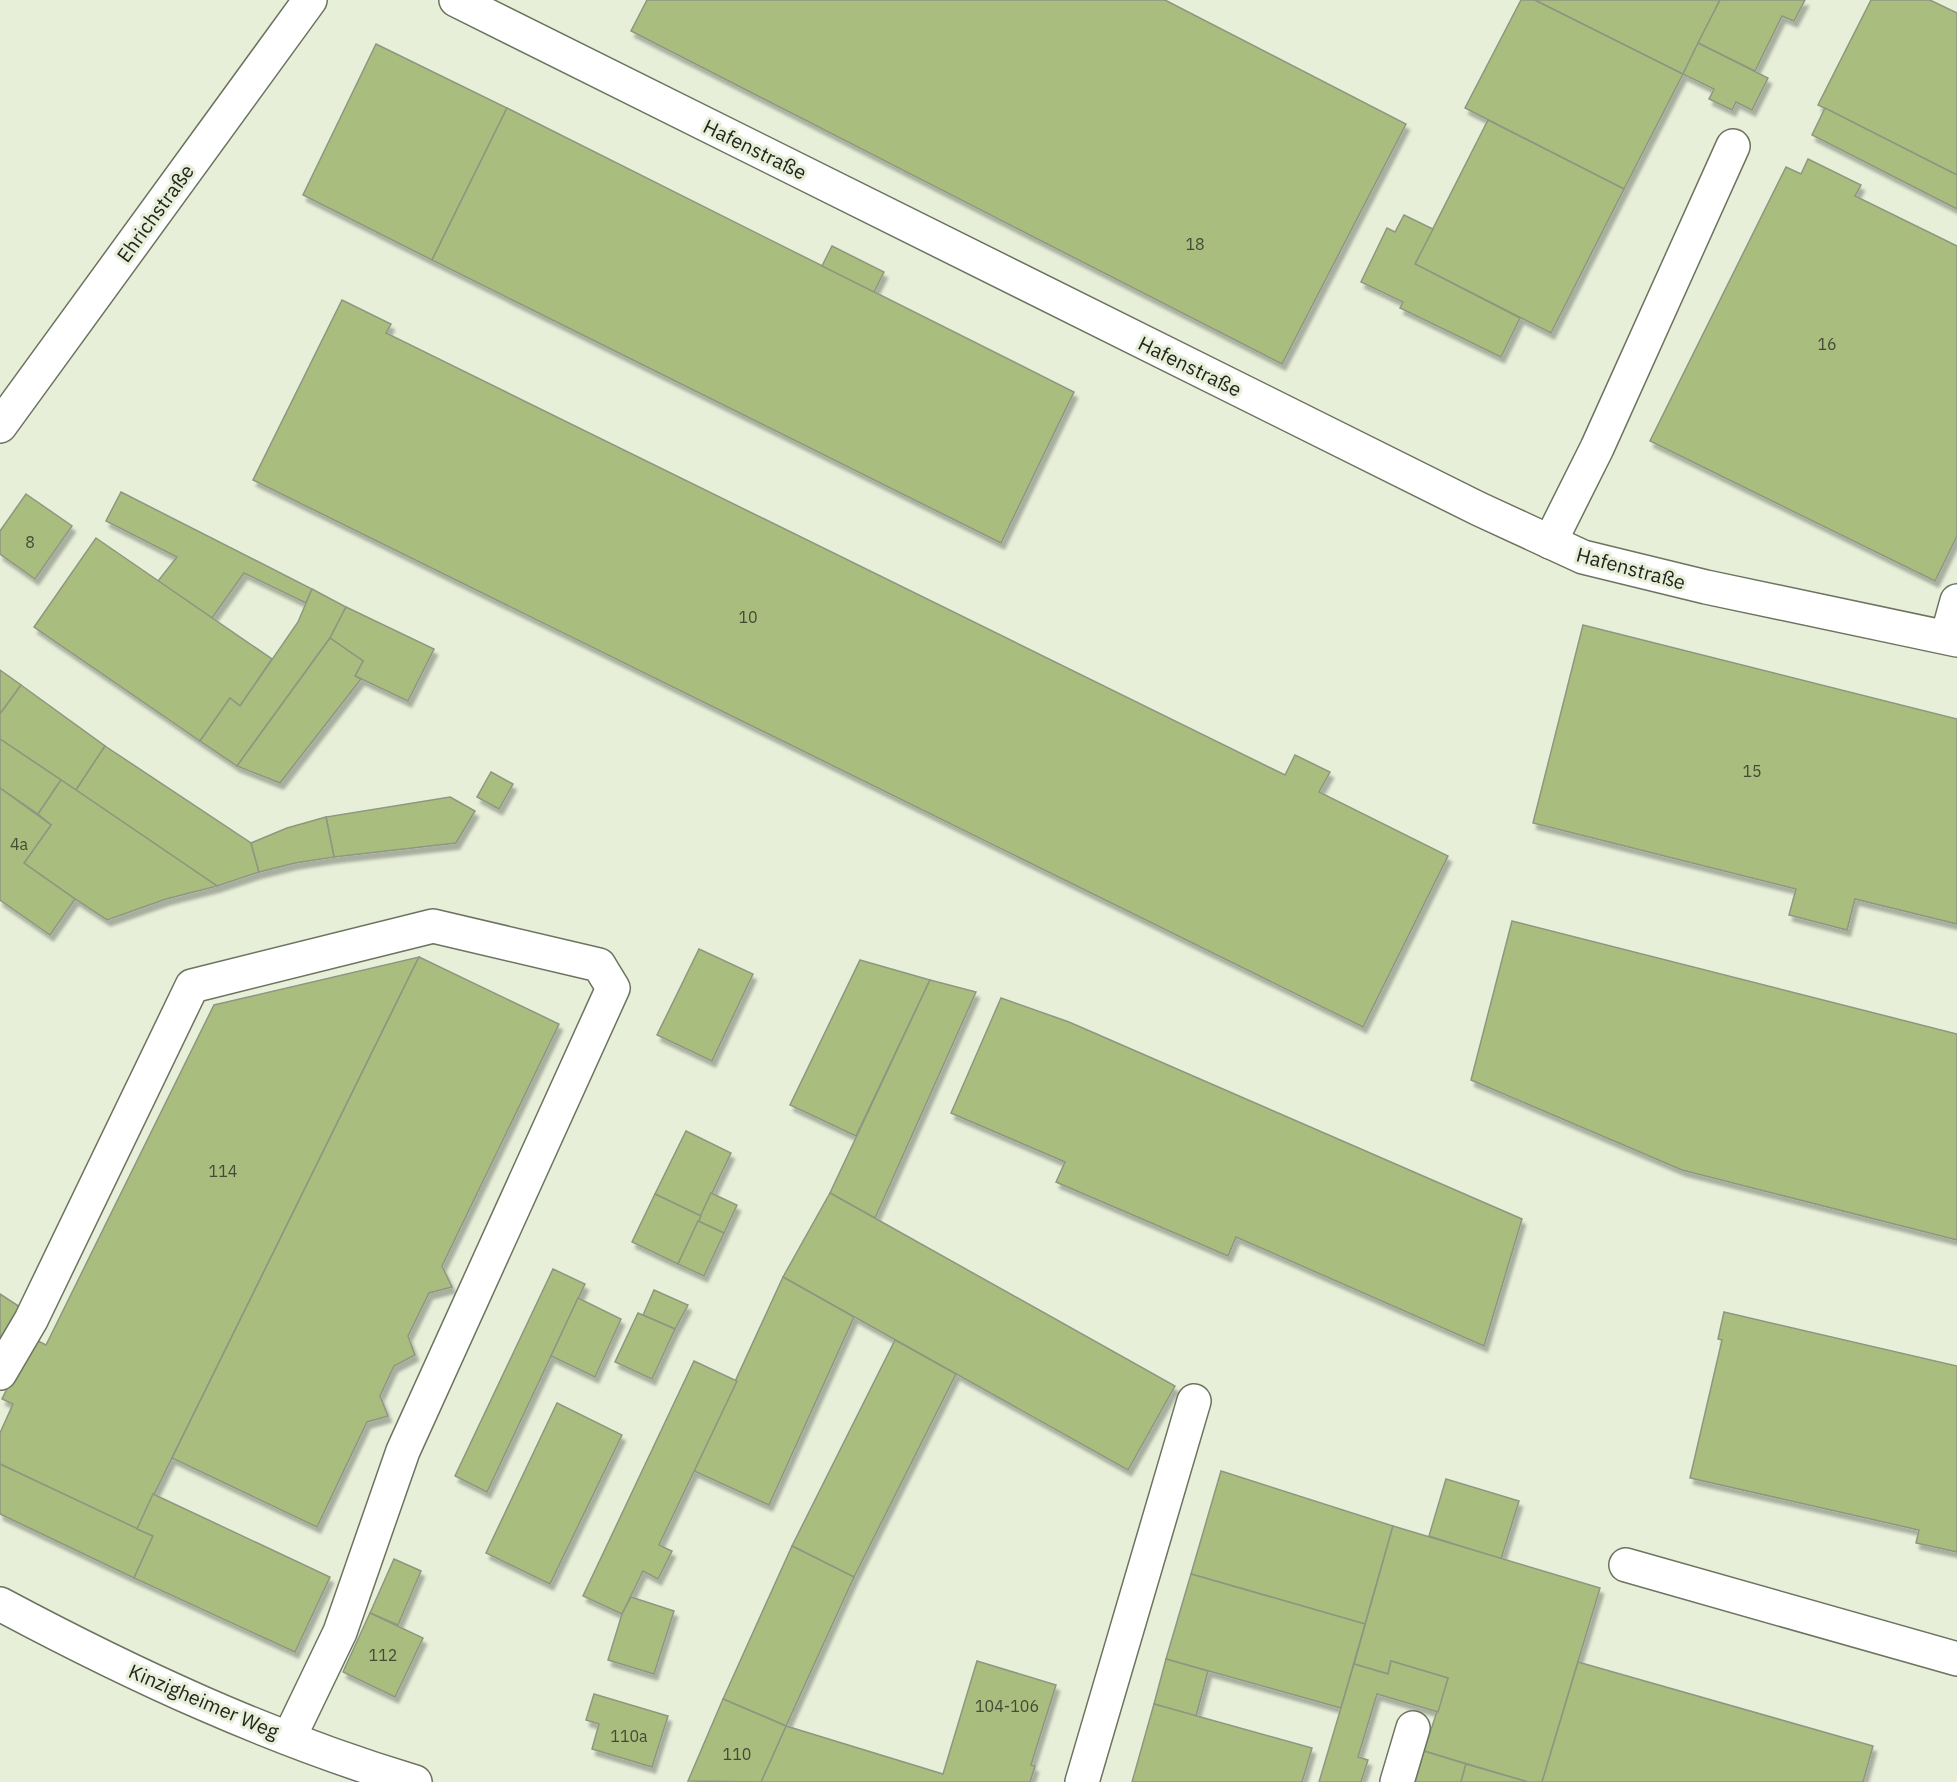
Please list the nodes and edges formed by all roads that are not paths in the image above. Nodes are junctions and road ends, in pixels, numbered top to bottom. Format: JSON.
{"nodes":[{"id":1,"x":310,"y":0,"type":"edge"},
{"id":2,"x":456,"y":0,"type":"edge"},
{"id":3,"x":1733,"y":146,"type":"dead end"},
{"id":4,"x":0,"y":426,"type":"edge"},
{"id":5,"x":1550,"y":542,"type":"junction"},
{"id":6,"x":1957,"y":601,"type":"edge"},
{"id":7,"x":1952,"y":638,"type":"edge"},
{"id":8,"x":0,"y":1373,"type":"edge"},
{"id":9,"x":1194,"y":1401,"type":"dead end"},
{"id":10,"x":1626,"y":1565,"type":"dead end"},
{"id":11,"x":0,"y":1604,"type":"edge"},
{"id":12,"x":1957,"y":1659,"type":"edge"},
{"id":13,"x":1413,"y":1728,"type":"dead end"},
{"id":14,"x":289,"y":1738,"type":"junction"},
{"id":15,"x":415,"y":1782,"type":"edge"},
{"id":16,"x":1082,"y":1782,"type":"edge"},
{"id":17,"x":1397,"y":1782,"type":"edge"}],
"edges":[{"from":1,"to":4,"type":"street","name":"Ehrichstraße"},
{"from":2,"to":5,"type":"street","name":"Hafenstraße"},
{"from":3,"to":5,"type":"street"},
{"from":5,"to":7,"type":"street","name":"Hafenstraße"},
{"from":6,"to":7,"type":"street"},
{"from":8,"to":14,"type":"street"},
{"from":9,"to":16,"type":"street"},
{"from":10,"to":12,"type":"street"},
{"from":11,"to":14,"type":"street","name":"Kinzigheimer Weg"},
{"from":13,"to":17,"type":"street"},
{"from":14,"to":15,"type":"street","name":"Kinzigheimer Weg"}]}
